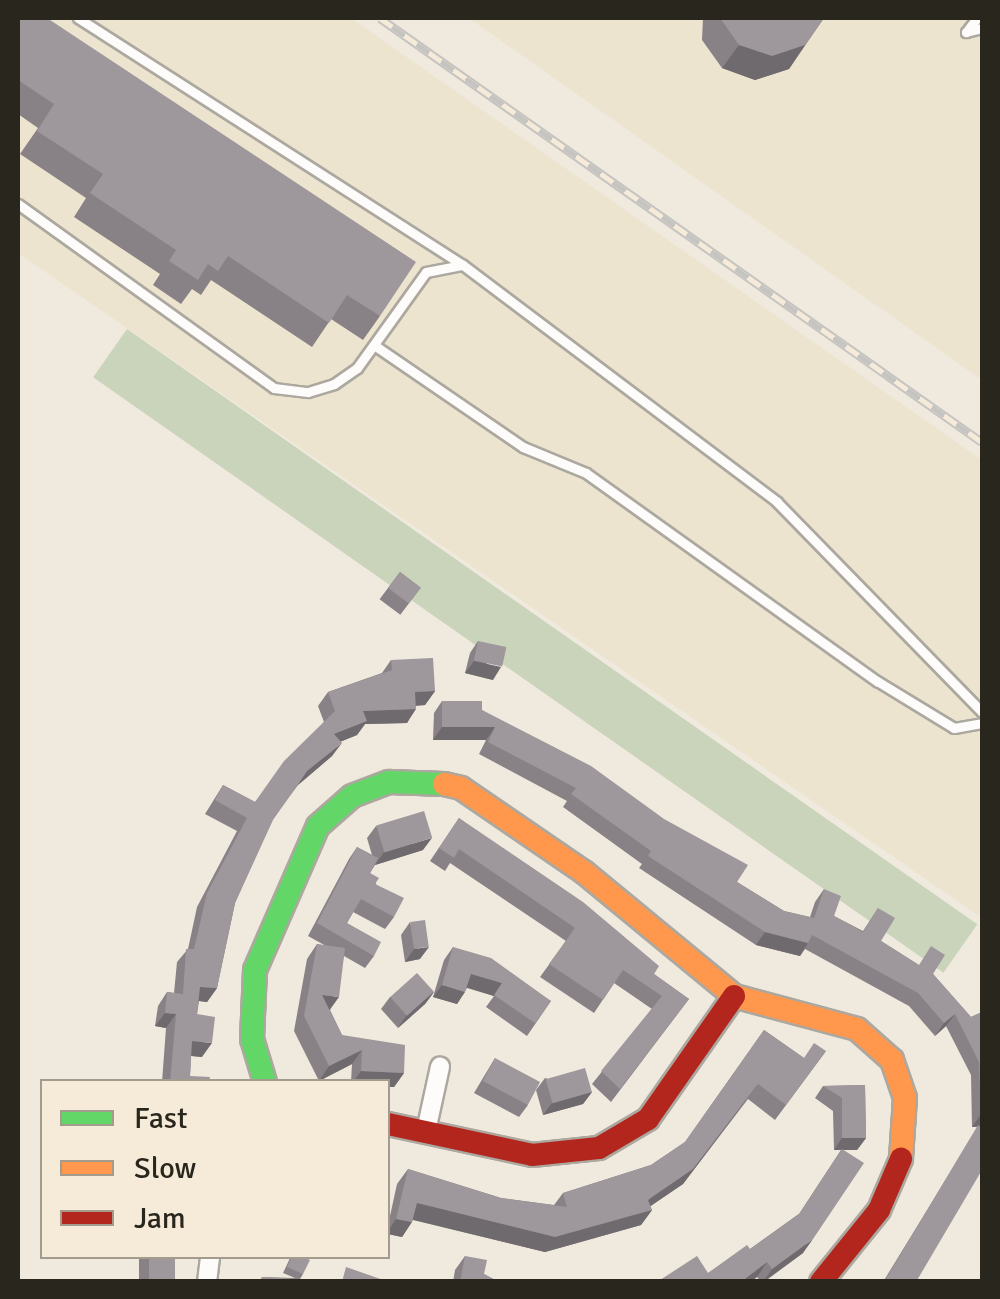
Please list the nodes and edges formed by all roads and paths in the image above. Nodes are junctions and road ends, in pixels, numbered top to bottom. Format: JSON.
{"nodes":[{"id":1,"x":78,"y":18,"type":"edge"},
{"id":2,"x":976,"y":18,"type":"edge"},
{"id":3,"x":982,"y":28,"type":"edge"},
{"id":4,"x":18,"y":204,"type":"edge"},
{"id":5,"x":463,"y":264,"type":"junction"},
{"id":6,"x":374,"y":344,"type":"junction"},
{"id":7,"x":982,"y":712,"type":"edge"},
{"id":8,"x":982,"y":724,"type":"edge"},
{"id":9,"x":734,"y":996,"type":"junction"},
{"id":10,"x":440,"y":1068,"type":"dead end"},
{"id":11,"x":264,"y":1079,"type":"edge"},
{"id":12,"x":390,"y":1124,"type":"edge"},
{"id":13,"x":426,"y":1131,"type":"junction"},
{"id":14,"x":821,"y":1282,"type":"edge"}],
"edges":[{"from":1,"to":5,"type":"lane"},
{"from":2,"to":3,"type":"lane"},
{"from":4,"to":6,"type":"lane"},
{"from":5,"to":6,"type":"lane"},
{"from":5,"to":7,"type":"lane"},
{"from":6,"to":8,"type":"lane"},
{"from":9,"to":11,"type":"street"},
{"from":9,"to":13,"type":"street"},
{"from":9,"to":14,"type":"street"},
{"from":10,"to":13,"type":"street"},
{"from":12,"to":13,"type":"street"}]}
